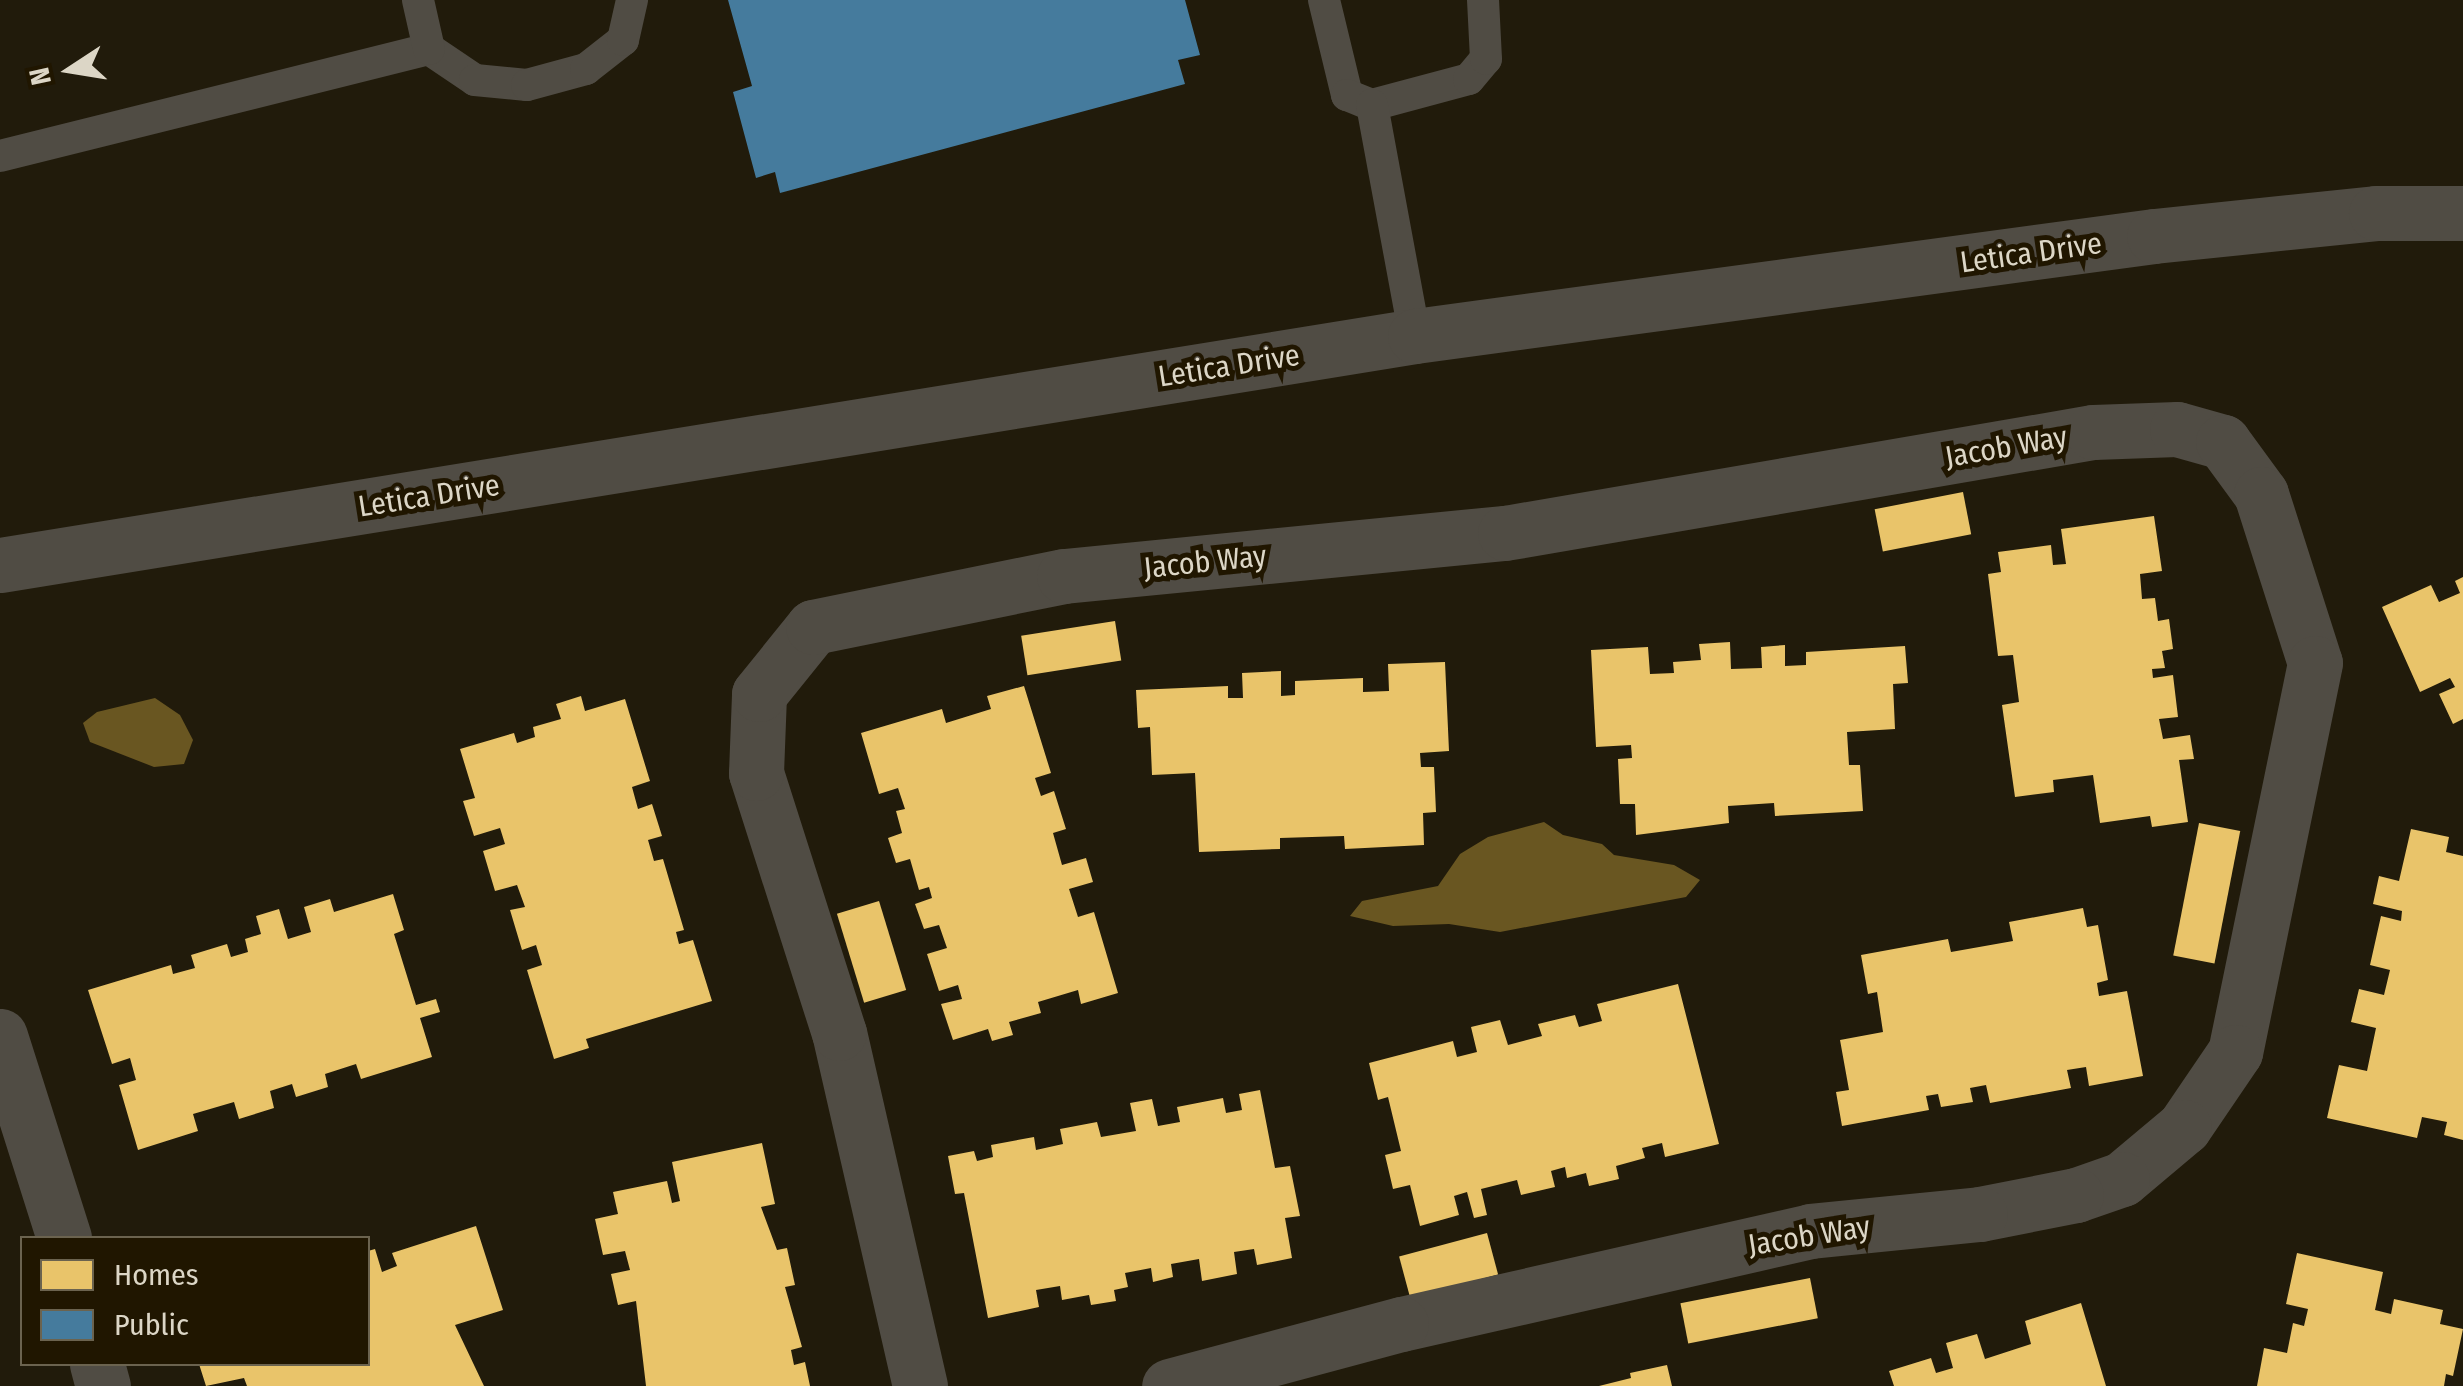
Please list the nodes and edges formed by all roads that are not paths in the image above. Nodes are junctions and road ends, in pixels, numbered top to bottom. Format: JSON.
{"nodes":[{"id":1,"x":418,"y":0,"type":"edge"},
{"id":2,"x":632,"y":0,"type":"edge"},
{"id":3,"x":1324,"y":0,"type":"edge"},
{"id":4,"x":1483,"y":0,"type":"edge"},
{"id":5,"x":429,"y":49,"type":"junction"},
{"id":6,"x":1372,"y":105,"type":"junction"},
{"id":7,"x":0,"y":156,"type":"edge"},
{"id":8,"x":2463,"y":213,"type":"edge"},
{"id":9,"x":1416,"y":336,"type":"junction"},
{"id":10,"x":0,"y":565,"type":"edge"},
{"id":11,"x":0,"y":1036,"type":"edge"},
{"id":12,"x":63,"y":1236,"type":"edge"},
{"id":13,"x":920,"y":1386,"type":"edge"},
{"id":14,"x":1168,"y":1386,"type":"edge"}],
"edges":[{"from":1,"to":5,"type":"lane"},
{"from":2,"to":5,"type":"lane"},
{"from":3,"to":6,"type":"lane"},
{"from":4,"to":6,"type":"lane"},
{"from":5,"to":7,"type":"lane"},
{"from":6,"to":9,"type":"lane"},
{"from":8,"to":9,"type":"street","name":"Letica Drive"},
{"from":9,"to":10,"type":"street","name":"Letica Drive"},
{"from":11,"to":12,"type":"street"},
{"from":13,"to":14,"type":"street","name":"Jacob Way"}]}
